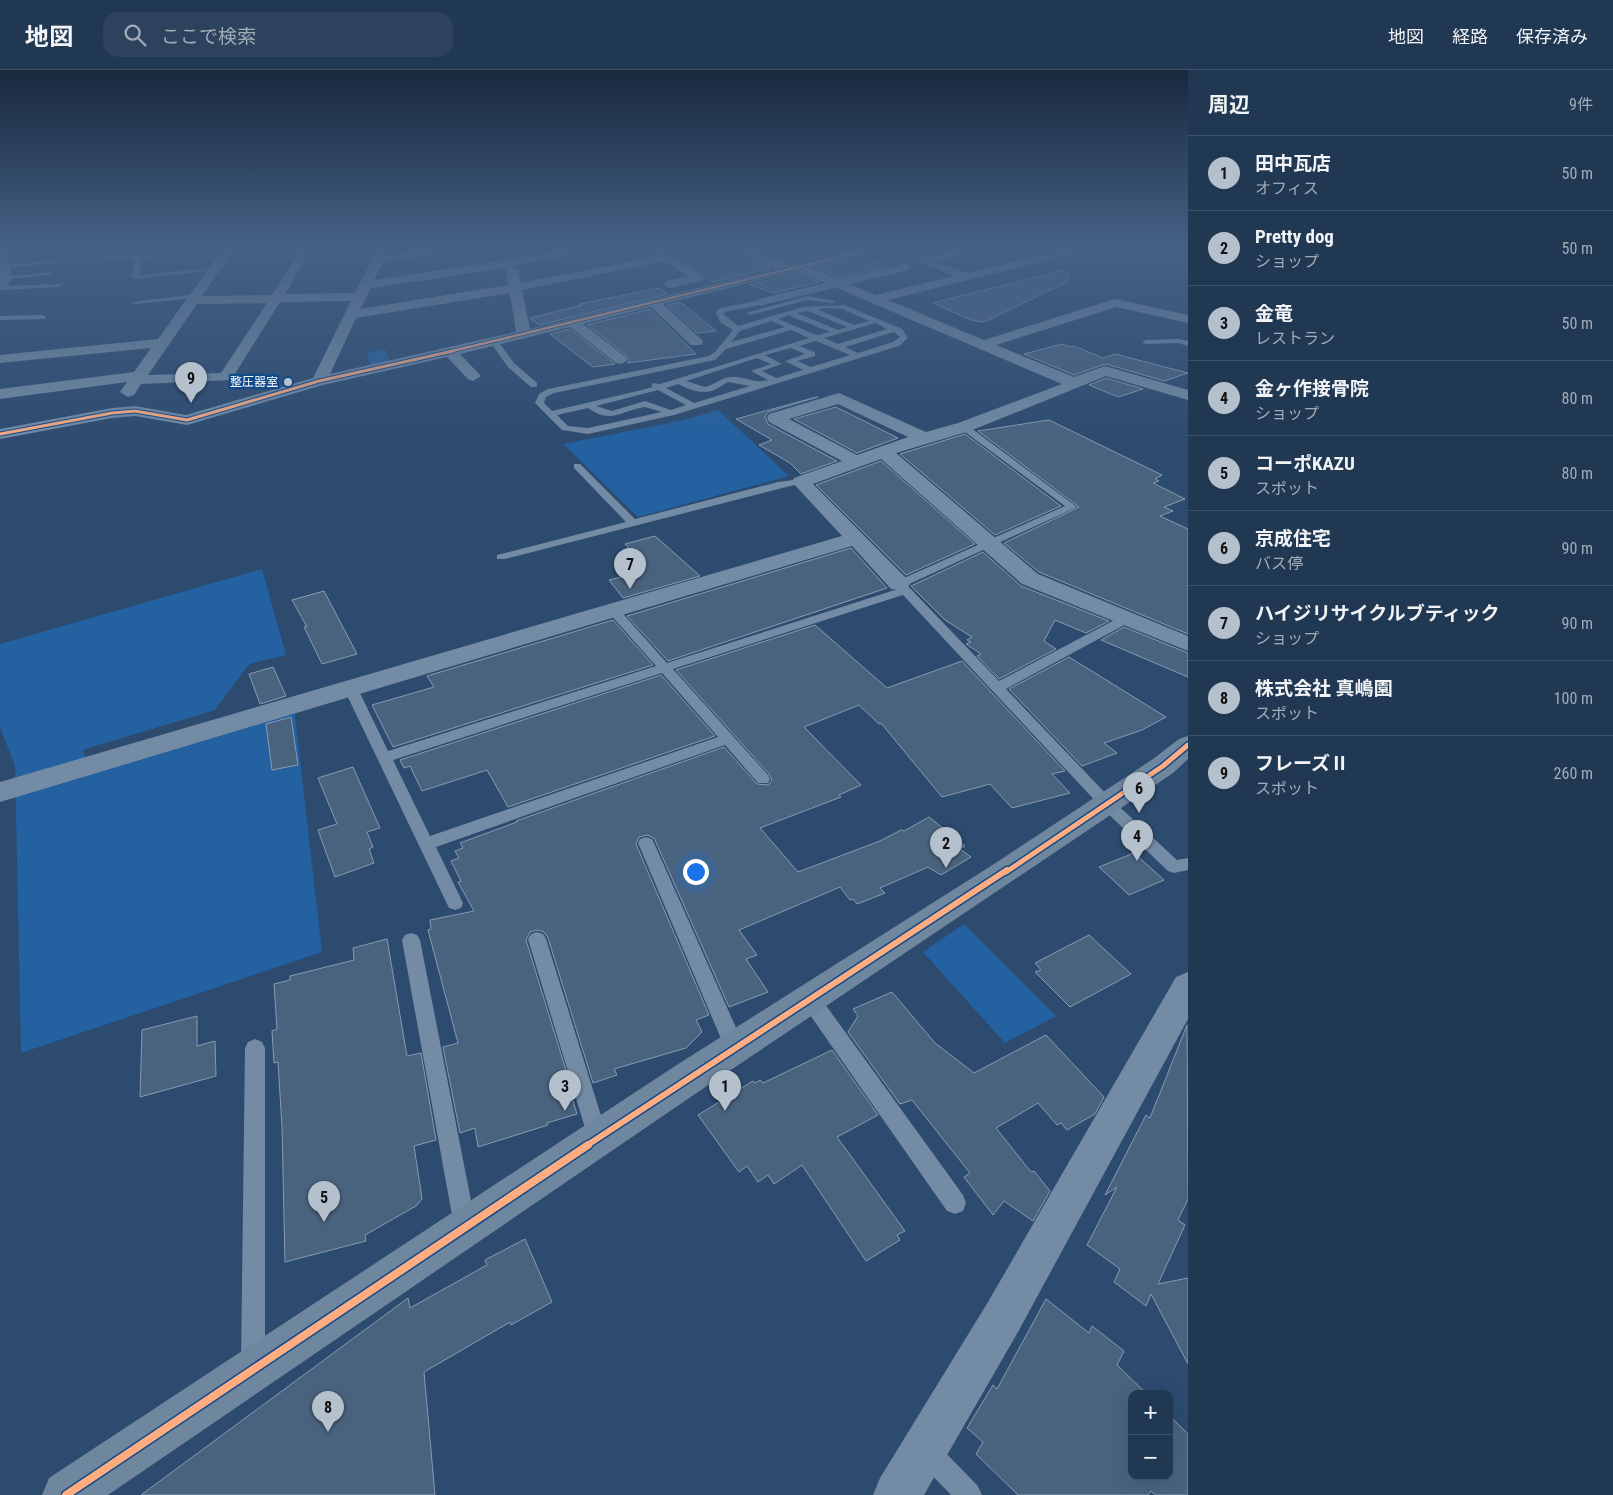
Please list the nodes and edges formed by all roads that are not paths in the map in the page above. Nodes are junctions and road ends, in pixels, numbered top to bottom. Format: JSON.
{"nodes":[{"id":1,"x":183,"y":314,"type":"edge"},
{"id":2,"x":267,"y":314,"type":"edge"},
{"id":3,"x":360,"y":314,"type":"edge"},
{"id":4,"x":520,"y":314,"type":"edge"},
{"id":5,"x":611,"y":314,"type":"edge"},
{"id":6,"x":665,"y":314,"type":"edge"},
{"id":7,"x":720,"y":314,"type":"edge"},
{"id":8,"x":748,"y":314,"type":"edge"},
{"id":9,"x":793,"y":314,"type":"joint"},
{"id":10,"x":821,"y":314,"type":"edge"},
{"id":11,"x":859,"y":314,"type":"edge"},
{"id":12,"x":906,"y":314,"type":"edge"},
{"id":13,"x":1082,"y":314,"type":"edge"},
{"id":14,"x":1163,"y":314,"type":"edge"},
{"id":15,"x":351,"y":315,"type":"joint"},
{"id":16,"x":742,"y":315,"type":"dead end"},
{"id":17,"x":42,"y":317,"type":"dead end"},
{"id":18,"x":0,"y":318,"type":"edge"},
{"id":19,"x":732,"y":318,"type":"dead end"},
{"id":20,"x":773,"y":319,"type":"junction"},
{"id":21,"x":1188,"y":319,"type":"edge"},
{"id":22,"x":723,"y":320,"type":"junction"},
{"id":23,"x":876,"y":321,"type":"junction"},
{"id":24,"x":573,"y":323,"type":"junction"},
{"id":25,"x":793,"y":327,"type":"junction"},
{"id":26,"x":853,"y":327,"type":"junction"},
{"id":27,"x":737,"y":329,"type":"junction"},
{"id":28,"x":894,"y":329,"type":"junction"},
{"id":29,"x":837,"y":332,"type":"junction"},
{"id":30,"x":524,"y":335,"type":"junction"},
{"id":31,"x":817,"y":338,"type":"junction"},
{"id":32,"x":494,"y":342,"type":"junction"},
{"id":33,"x":696,"y":342,"type":"dead end"},
{"id":34,"x":1146,"y":342,"type":"dead end"},
{"id":35,"x":162,"y":343,"type":"junction"},
{"id":36,"x":1188,"y":344,"type":"edge"},
{"id":37,"x":792,"y":345,"type":"junction"},
{"id":38,"x":982,"y":345,"type":"junction"},
{"id":39,"x":723,"y":347,"type":"junction"},
{"id":40,"x":838,"y":347,"type":"junction"},
{"id":41,"x":450,"y":352,"type":"junction"},
{"id":42,"x":758,"y":355,"type":"junction"},
{"id":43,"x":858,"y":356,"type":"junction"},
{"id":44,"x":346,"y":357,"type":"dead end"},
{"id":45,"x":0,"y":359,"type":"edge"},
{"id":46,"x":621,"y":360,"type":"dead end"},
{"id":47,"x":327,"y":362,"type":"junction"},
{"id":48,"x":810,"y":370,"type":"junction"},
{"id":49,"x":634,"y":374,"type":"junction"},
{"id":50,"x":473,"y":376,"type":"dead end"},
{"id":51,"x":138,"y":378,"type":"junction"},
{"id":52,"x":319,"y":381,"type":"junction"},
{"id":53,"x":776,"y":381,"type":"junction"},
{"id":54,"x":680,"y":382,"type":"junction"},
{"id":55,"x":1074,"y":384,"type":"junction"},
{"id":56,"x":534,"y":385,"type":"dead end"},
{"id":57,"x":758,"y":386,"type":"junction"},
{"id":58,"x":660,"y":388,"type":"junction"},
{"id":59,"x":0,"y":394,"type":"edge"},
{"id":60,"x":1188,"y":395,"type":"edge"},
{"id":61,"x":589,"y":405,"type":"junction"},
{"id":62,"x":694,"y":406,"type":"junction"},
{"id":63,"x":112,"y":413,"type":"junction"},
{"id":64,"x":671,"y":413,"type":"junction"},
{"id":65,"x":551,"y":414,"type":"junction"},
{"id":66,"x":964,"y":427,"type":"junction"},
{"id":67,"x":0,"y":434,"type":"edge"},
{"id":68,"x":925,"y":438,"type":"junction"},
{"id":69,"x":884,"y":452,"type":"junction"},
{"id":70,"x":857,"y":462,"type":"junction"},
{"id":71,"x":577,"y":466,"type":"dead end"},
{"id":72,"x":801,"y":482,"type":"junction"},
{"id":73,"x":633,"y":523,"type":"junction"},
{"id":74,"x":855,"y":539,"type":"junction"},
{"id":75,"x":990,"y":545,"type":"junction"},
{"id":76,"x":502,"y":557,"type":"dead end"},
{"id":77,"x":902,"y":588,"type":"junction"},
{"id":78,"x":614,"y":610,"type":"junction"},
{"id":79,"x":1126,"y":619,"type":"junction"},
{"id":80,"x":1188,"y":644,"type":"edge"},
{"id":81,"x":664,"y":668,"type":"junction"},
{"id":82,"x":350,"y":687,"type":"junction"},
{"id":83,"x":997,"y":688,"type":"junction"},
{"id":84,"x":728,"y":739,"type":"junction"},
{"id":85,"x":1188,"y":745,"type":"edge"},
{"id":86,"x":385,"y":757,"type":"junction"},
{"id":87,"x":763,"y":779,"type":"dead end"},
{"id":88,"x":0,"y":792,"type":"edge"},
{"id":89,"x":1106,"y":803,"type":"junction"},
{"id":90,"x":646,"y":843,"type":"dead end"},
{"id":91,"x":426,"y":844,"type":"junction"},
{"id":92,"x":1188,"y":864,"type":"edge"},
{"id":93,"x":455,"y":903,"type":"dead end"},
{"id":94,"x":538,"y":939,"type":"dead end"},
{"id":95,"x":411,"y":940,"type":"dead end"},
{"id":96,"x":1188,"y":987,"type":"edge"},
{"id":97,"x":810,"y":999,"type":"junction"},
{"id":98,"x":255,"y":1048,"type":"dead end"},
{"id":99,"x":735,"y":1048,"type":"junction"},
{"id":100,"x":598,"y":1138,"type":"junction"},
{"id":101,"x":956,"y":1202,"type":"dead end"},
{"id":102,"x":465,"y":1226,"type":"junction"},
{"id":103,"x":252,"y":1370,"type":"junction"},
{"id":104,"x":924,"y":1449,"type":"junction"},
{"id":105,"x":66,"y":1495,"type":"edge"},
{"id":106,"x":897,"y":1495,"type":"edge"},
{"id":107,"x":970,"y":1495,"type":"edge"}],
"edges":[{"from":1,"to":35,"type":"street"},
{"from":2,"to":51,"type":"street"},
{"from":3,"to":15,"type":"street"},
{"from":4,"to":30,"type":"street"},
{"from":5,"to":24,"type":"street"},
{"from":6,"to":33,"type":"street"},
{"from":7,"to":22,"type":"lane","bridge":true},
{"from":8,"to":16,"type":"lane"},
{"from":9,"to":20,"type":"lane"},
{"from":9,"to":29,"type":"lane"},
{"from":10,"to":26,"type":"lane"},
{"from":11,"to":23,"type":"lane"},
{"from":12,"to":38,"type":"street"},
{"from":13,"to":38,"type":"street"},
{"from":14,"to":21,"type":"street"},
{"from":15,"to":47,"type":"street"},
{"from":17,"to":18,"type":"lane"},
{"from":19,"to":22,"type":"lane"},
{"from":20,"to":25,"type":"lane"},
{"from":20,"to":27,"type":"lane"},
{"from":22,"to":27,"type":"lane"},
{"from":23,"to":26,"type":"lane"},
{"from":23,"to":28,"type":"lane"},
{"from":24,"to":30,"type":"street"},
{"from":24,"to":46,"type":"street"},
{"from":25,"to":31,"type":"lane"},
{"from":25,"to":39,"type":"lane"},
{"from":26,"to":29,"type":"lane"},
{"from":27,"to":39,"type":"lane"},
{"from":28,"to":40,"type":"lane"},
{"from":28,"to":43,"type":"lane"},
{"from":29,"to":31,"type":"lane"},
{"from":30,"to":32,"type":"street"},
{"from":31,"to":37,"type":"lane"},
{"from":31,"to":40,"type":"lane"},
{"from":32,"to":41,"type":"street"},
{"from":32,"to":56,"type":"lane"},
{"from":34,"to":36,"type":"lane"},
{"from":35,"to":45,"type":"street"},
{"from":35,"to":51,"type":"street"},
{"from":37,"to":42,"type":"lane"},
{"from":37,"to":48,"type":"lane"},
{"from":38,"to":55,"type":"street"},
{"from":39,"to":49,"type":"lane"},
{"from":40,"to":43,"type":"lane"},
{"from":41,"to":50,"type":"street"},
{"from":41,"to":52,"type":"street"},
{"from":42,"to":53,"type":"lane"},
{"from":42,"to":54,"type":"lane"},
{"from":43,"to":48,"type":"lane"},
{"from":44,"to":47,"type":"street"},
{"from":47,"to":52,"type":"street"},
{"from":48,"to":53,"type":"lane"},
{"from":49,"to":58,"type":"lane"},
{"from":49,"to":65,"type":"lane"},
{"from":51,"to":59,"type":"street"},
{"from":51,"to":63,"type":"street"},
{"from":52,"to":63,"type":"street"},
{"from":53,"to":57,"type":"lane"},
{"from":54,"to":57,"type":"lane"},
{"from":54,"to":58,"type":"lane"},
{"from":55,"to":60,"type":"street"},
{"from":55,"to":66,"type":"street"},
{"from":57,"to":62,"type":"lane"},
{"from":58,"to":61,"type":"lane"},
{"from":58,"to":62,"type":"lane"},
{"from":61,"to":64,"type":"lane"},
{"from":61,"to":65,"type":"lane"},
{"from":62,"to":64,"type":"lane"},
{"from":63,"to":67,"type":"street"},
{"from":64,"to":65,"type":"lane"},
{"from":66,"to":68,"type":"street"},
{"from":66,"to":75,"type":"lane"},
{"from":68,"to":69,"type":"street"},
{"from":68,"to":70,"type":"street"},
{"from":69,"to":70,"type":"street"},
{"from":69,"to":75,"type":"street"},
{"from":70,"to":72,"type":"street"},
{"from":71,"to":73,"type":"lane"},
{"from":72,"to":73,"type":"lane"},
{"from":72,"to":74,"type":"street"},
{"from":73,"to":76,"type":"lane"},
{"from":74,"to":77,"type":"street"},
{"from":74,"to":78,"type":"street"},
{"from":75,"to":77,"type":"lane"},
{"from":75,"to":79,"type":"street"},
{"from":77,"to":81,"type":"lane"},
{"from":77,"to":83,"type":"lane"},
{"from":78,"to":81,"type":"lane"},
{"from":78,"to":82,"type":"street"},
{"from":79,"to":80,"type":"street"},
{"from":79,"to":83,"type":"lane"},
{"from":81,"to":84,"type":"lane"},
{"from":81,"to":86,"type":"lane"},
{"from":82,"to":86,"type":"lane"},
{"from":82,"to":88,"type":"street"},
{"from":83,"to":89,"type":"lane"},
{"from":84,"to":87,"type":"lane"},
{"from":84,"to":91,"type":"lane"},
{"from":85,"to":89,"type":"street"},
{"from":86,"to":91,"type":"lane"},
{"from":89,"to":92,"type":"lane"},
{"from":89,"to":97,"type":"street"},
{"from":90,"to":99,"type":"lane"},
{"from":91,"to":93,"type":"lane"},
{"from":94,"to":100,"type":"lane"},
{"from":95,"to":102,"type":"lane"},
{"from":96,"to":104,"type":"street"},
{"from":97,"to":99,"type":"street"},
{"from":97,"to":101,"type":"lane"},
{"from":98,"to":103,"type":"lane"},
{"from":99,"to":100,"type":"street"},
{"from":100,"to":102,"type":"street"},
{"from":102,"to":103,"type":"street"},
{"from":103,"to":105,"type":"street"},
{"from":104,"to":106,"type":"street"},
{"from":104,"to":107,"type":"lane"}]}
